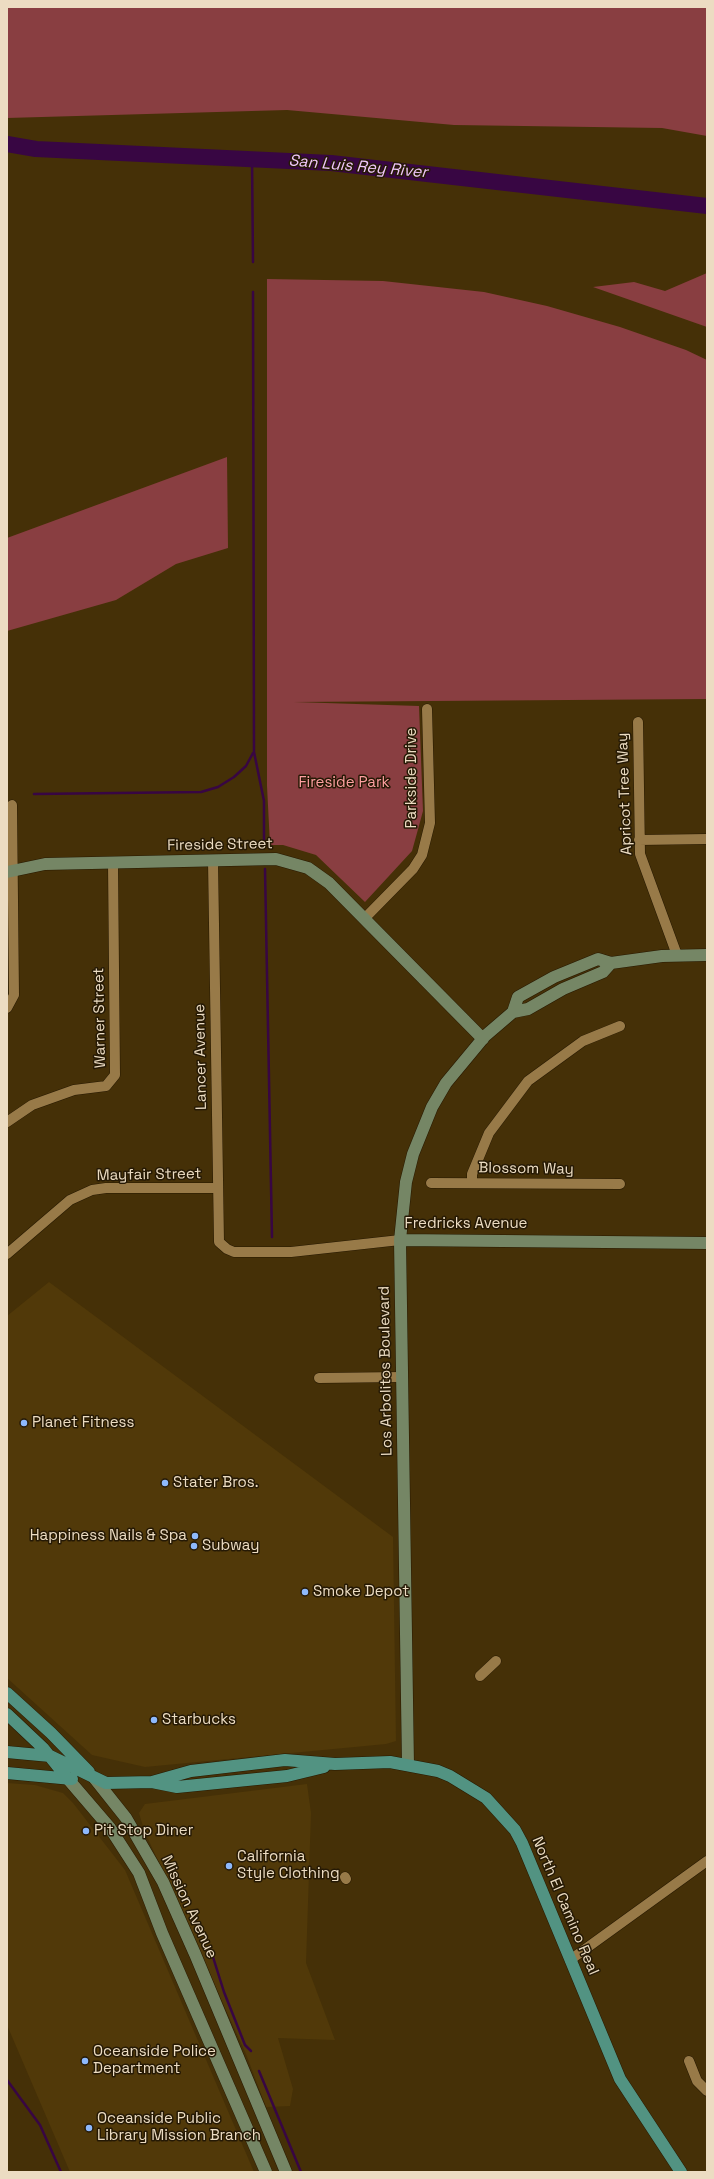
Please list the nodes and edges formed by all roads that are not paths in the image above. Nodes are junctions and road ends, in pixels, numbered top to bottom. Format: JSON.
{"nodes":[{"id":1,"x":427,"y":710,"type":"dead end"},
{"id":2,"x":638,"y":722,"type":"dead end"},
{"id":3,"x":12,"y":805,"type":"dead end"},
{"id":4,"x":707,"y":839,"type":"edge"},
{"id":5,"x":639,"y":840,"type":"junction"},
{"id":6,"x":212,"y":861,"type":"junction"},
{"id":7,"x":113,"y":863,"type":"junction"},
{"id":8,"x":10,"y":871,"type":"edge"},
{"id":9,"x":364,"y":919,"type":"junction"},
{"id":10,"x":677,"y":955,"type":"junction"},
{"id":11,"x":707,"y":955,"type":"edge"},
{"id":12,"x":7,"y":1008,"type":"edge"},
{"id":13,"x":620,"y":1026,"type":"dead end"},
{"id":14,"x":483,"y":1039,"type":"junction"},
{"id":15,"x":7,"y":1122,"type":"edge"},
{"id":16,"x":472,"y":1182,"type":"junction"},
{"id":17,"x":431,"y":1183,"type":"dead end"},
{"id":18,"x":620,"y":1184,"type":"dead end"},
{"id":19,"x":218,"y":1188,"type":"junction"},
{"id":20,"x":400,"y":1240,"type":"junction"},
{"id":21,"x":707,"y":1243,"type":"edge"},
{"id":22,"x":227,"y":1249,"type":"joint"},
{"id":23,"x":7,"y":1254,"type":"edge"},
{"id":24,"x":402,"y":1377,"type":"junction"},
{"id":25,"x":319,"y":1378,"type":"dead end"},
{"id":26,"x":496,"y":1661,"type":"dead end"},
{"id":27,"x":480,"y":1676,"type":"dead end"},
{"id":28,"x":7,"y":1693,"type":"edge"},
{"id":29,"x":7,"y":1714,"type":"edge"},
{"id":30,"x":7,"y":1752,"type":"edge"},
{"id":31,"x":50,"y":1756,"type":"junction"},
{"id":32,"x":310,"y":1762,"type":"junction"},
{"id":33,"x":335,"y":1764,"type":"junction"},
{"id":34,"x":247,"y":1765,"type":"junction"},
{"id":35,"x":408,"y":1765,"type":"junction"},
{"id":36,"x":7,"y":1773,"type":"edge"},
{"id":37,"x":68,"y":1779,"type":"junction"},
{"id":38,"x":96,"y":1779,"type":"junction"},
{"id":39,"x":248,"y":1781,"type":"junction"},
{"id":40,"x":152,"y":1782,"type":"junction"},
{"id":41,"x":186,"y":1787,"type":"junction"},
{"id":42,"x":707,"y":1861,"type":"edge"},
{"id":43,"x":570,"y":1960,"type":"junction"},
{"id":44,"x":689,"y":2061,"type":"dead end"},
{"id":45,"x":707,"y":2091,"type":"edge"},
{"id":46,"x":266,"y":2172,"type":"edge"},
{"id":47,"x":286,"y":2172,"type":"edge"},
{"id":48,"x":681,"y":2172,"type":"edge"}],
"edges":[{"from":1,"to":9,"type":"street","name":"Parkside Drive"},
{"from":2,"to":5,"type":"street","name":"Apricot Tree Way"},
{"from":3,"to":8,"type":"street"},
{"from":4,"to":5,"type":"street"},
{"from":5,"to":10,"type":"street","name":"Apricot Tree Way"},
{"from":6,"to":7,"type":"street","name":"Fireside Street"},
{"from":6,"to":9,"type":"street","name":"Fireside Street"},
{"from":6,"to":19,"type":"street","name":"Lancer Avenue"},
{"from":7,"to":8,"type":"street","name":"Fireside Street"},
{"from":7,"to":15,"type":"street","name":"Warner Street"},
{"from":8,"to":12,"type":"street"},
{"from":9,"to":14,"type":"street","name":"Fireside Street"},
{"from":10,"to":11,"type":"street","name":"Los Arbolitos Boulevard"},
{"from":10,"to":14,"type":"street","name":"Los Arbolitos Boulevard"},
{"from":13,"to":16,"type":"street"},
{"from":14,"to":20,"type":"street","name":"Los Arbolitos Boulevard"},
{"from":16,"to":17,"type":"street","name":"Blossom Way"},
{"from":16,"to":18,"type":"street","name":"Blossom Way"},
{"from":19,"to":22,"type":"street","name":"Lancer Avenue"},
{"from":19,"to":23,"type":"street","name":"Mayfair Street"},
{"from":20,"to":21,"type":"street","name":"Fredricks Avenue"},
{"from":20,"to":22,"type":"street","name":"Fredricks Avenue"},
{"from":20,"to":24,"type":"street","name":"Los Arbolitos Boulevard"},
{"from":24,"to":25,"type":"street"},
{"from":24,"to":35,"type":"street","name":"Los Arbolitos Boulevard"},
{"from":26,"to":27,"type":"street"},
{"from":28,"to":38,"type":"main road","name":"Mission Avenue"},
{"from":29,"to":31,"type":"main road","name":"Mission Avenue"},
{"from":30,"to":31,"type":"main road"},
{"from":31,"to":37,"type":"main road","name":"Mission Avenue"},
{"from":31,"to":38,"type":"main road"},
{"from":32,"to":33,"type":"main road","name":"North El Camino Real"},
{"from":32,"to":34,"type":"main road","name":"North El Camino Real"},
{"from":32,"to":39,"type":"main road"},
{"from":33,"to":35,"type":"main road","name":"North El Camino Real"},
{"from":33,"to":39,"type":"main road","name":"North El Camino Real"},
{"from":34,"to":40,"type":"main road","name":"North El Camino Real"},
{"from":34,"to":41,"type":"main road"},
{"from":35,"to":43,"type":"main road","name":"North El Camino Real"},
{"from":36,"to":37,"type":"main road"},
{"from":37,"to":38,"type":"main road"},
{"from":37,"to":46,"type":"street","name":"Mission Avenue"},
{"from":38,"to":40,"type":"main road","name":"North El Camino Real"},
{"from":38,"to":47,"type":"street","name":"Mission Avenue"},
{"from":39,"to":41,"type":"main road","name":"North El Camino Real"},
{"from":40,"to":41,"type":"main road","name":"North El Camino Real"},
{"from":42,"to":43,"type":"street"},
{"from":43,"to":48,"type":"main road","name":"North El Camino Real"},
{"from":44,"to":45,"type":"street"}]}
